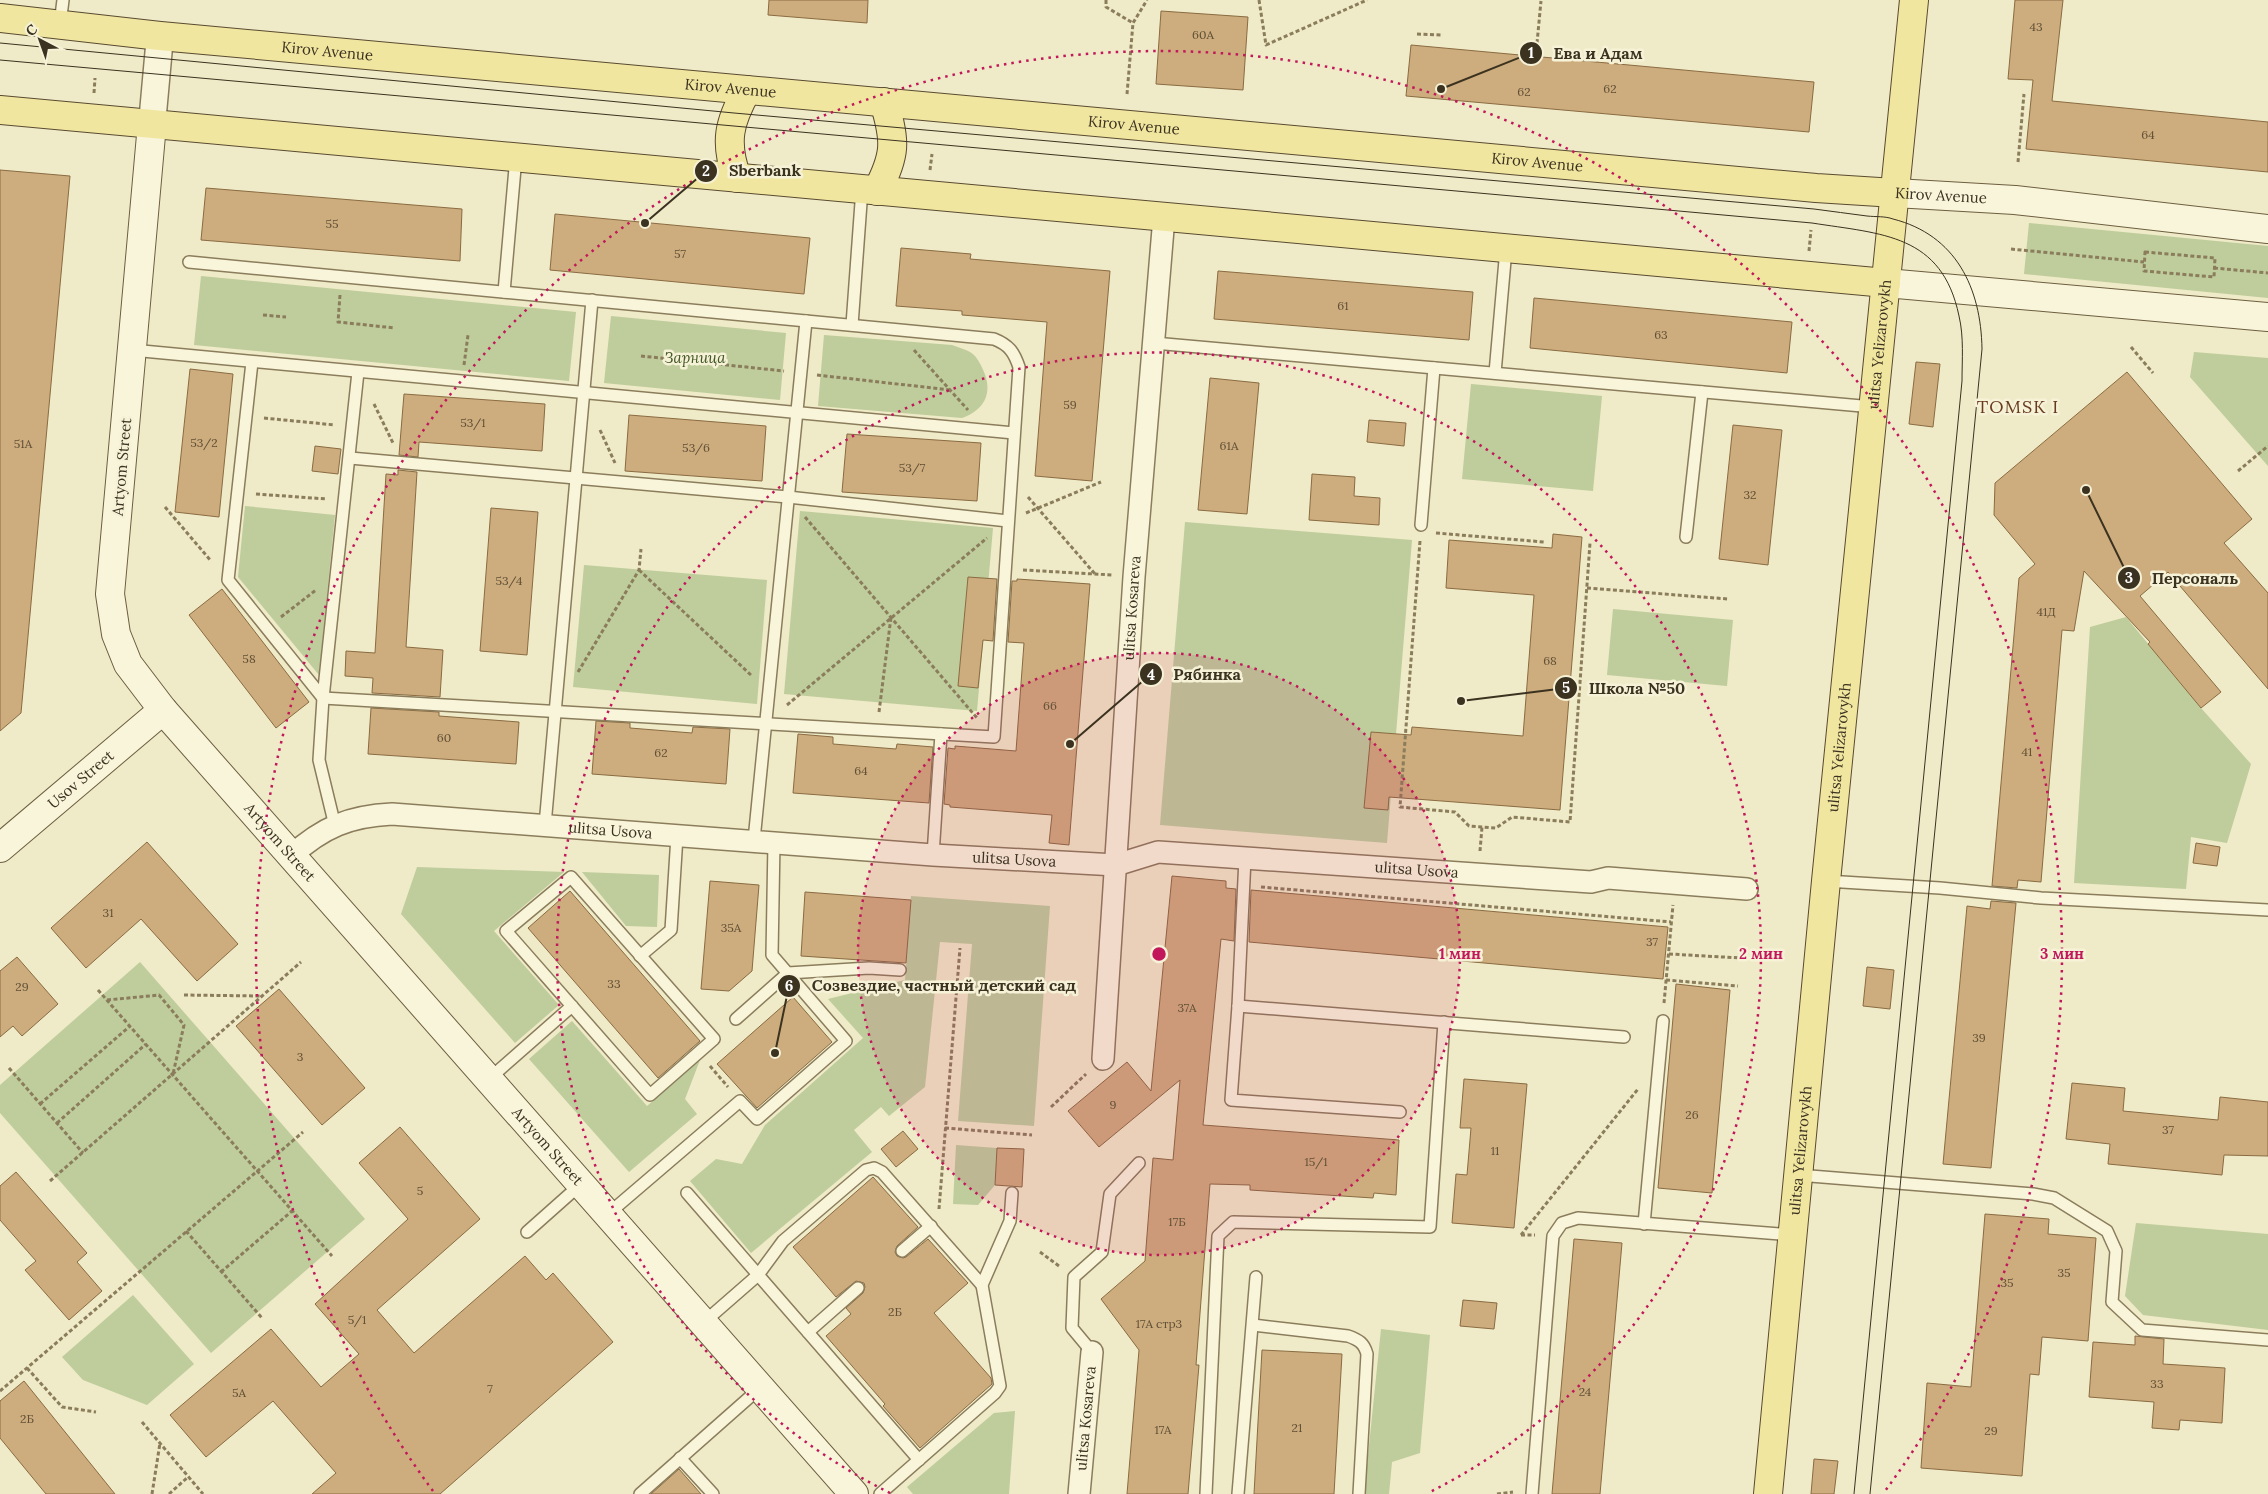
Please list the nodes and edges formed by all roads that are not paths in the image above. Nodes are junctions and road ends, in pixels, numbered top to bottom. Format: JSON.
{"nodes":[{"id":1,"x":1914,"y":0,"type":"edge"},
{"id":2,"x":62,"y":12,"type":"edge"},
{"id":3,"x":0,"y":18,"type":"edge"},
{"id":4,"x":160,"y":36,"type":"junction"},
{"id":5,"x":747,"y":90,"type":"junction"},
{"id":6,"x":884,"y":102,"type":"junction"},
{"id":7,"x":0,"y":110,"type":"edge"},
{"id":8,"x":152,"y":124,"type":"junction"},
{"id":9,"x":516,"y":157,"type":"junction"},
{"id":10,"x":736,"y":178,"type":"junction"},
{"id":11,"x":869,"y":190,"type":"junction"},
{"id":12,"x":1894,"y":193,"type":"junction"},
{"id":13,"x":1164,"y":217,"type":"junction"},
{"id":14,"x":2268,"y":229,"type":"edge"},
{"id":15,"x":1506,"y":248,"type":"junction"},
{"id":16,"x":189,"y":262,"type":"dead end"},
{"id":17,"x":1886,"y":283,"type":"junction"},
{"id":18,"x":504,"y":292,"type":"junction"},
{"id":19,"x":592,"y":300,"type":"junction"},
{"id":20,"x":2268,"y":318,"type":"edge"},
{"id":21,"x":806,"y":321,"type":"junction"},
{"id":22,"x":852,"y":325,"type":"junction"},
{"id":23,"x":1154,"y":343,"type":"junction"},
{"id":24,"x":132,"y":350,"type":"junction"},
{"id":25,"x":252,"y":362,"type":"junction"},
{"id":26,"x":1434,"y":368,"type":"junction"},
{"id":27,"x":358,"y":372,"type":"junction"},
{"id":28,"x":1495,"y":374,"type":"junction"},
{"id":29,"x":1702,"y":392,"type":"junction"},
{"id":30,"x":583,"y":393,"type":"junction"},
{"id":31,"x":1873,"y":407,"type":"junction"},
{"id":32,"x":796,"y":413,"type":"junction"},
{"id":33,"x":1014,"y":433,"type":"junction"},
{"id":34,"x":350,"y":458,"type":"junction"},
{"id":35,"x":576,"y":478,"type":"junction"},
{"id":36,"x":788,"y":497,"type":"junction"},
{"id":37,"x":1008,"y":521,"type":"junction"},
{"id":38,"x":1421,"y":528,"type":"road end"},
{"id":39,"x":1686,"y":537,"type":"dead end"},
{"id":40,"x":323,"y":698,"type":"junction"},
{"id":41,"x":163,"y":710,"type":"junction"},
{"id":42,"x":555,"y":712,"type":"junction"},
{"id":43,"x":765,"y":724,"type":"junction"},
{"id":44,"x":941,"y":734,"type":"junction"},
{"id":45,"x":335,"y":826,"type":"junction"},
{"id":46,"x":546,"y":826,"type":"junction"},
{"id":47,"x":677,"y":836,"type":"junction"},
{"id":48,"x":764,"y":841,"type":"junction"},
{"id":49,"x":0,"y":848,"type":"edge"},
{"id":50,"x":933,"y":855,"type":"junction"},
{"id":51,"x":292,"y":856,"type":"junction"},
{"id":52,"x":1245,"y":858,"type":"junction"},
{"id":53,"x":1116,"y":865,"type":"junction"},
{"id":54,"x":1826,"y":881,"type":"junction"},
{"id":55,"x":1747,"y":889,"type":"dead end"},
{"id":56,"x":2268,"y":910,"type":"edge"},
{"id":57,"x":640,"y":956,"type":"junction"},
{"id":58,"x":900,"y":970,"type":"dead end"},
{"id":59,"x":788,"y":973,"type":"junction"},
{"id":60,"x":572,"y":1006,"type":"junction"},
{"id":61,"x":1238,"y":1006,"type":"junction"},
{"id":62,"x":736,"y":1018,"type":"dead end"},
{"id":63,"x":1663,"y":1021,"type":"road end"},
{"id":64,"x":1444,"y":1022,"type":"junction"},
{"id":65,"x":1624,"y":1037,"type":"dead end"},
{"id":66,"x":1103,"y":1059,"type":"road end"},
{"id":67,"x":489,"y":1079,"type":"junction"},
{"id":68,"x":1400,"y":1112,"type":"dead end"},
{"id":69,"x":1139,"y":1163,"type":"dead end"},
{"id":70,"x":1798,"y":1176,"type":"junction"},
{"id":71,"x":581,"y":1184,"type":"junction"},
{"id":72,"x":687,"y":1193,"type":"dead end"},
{"id":73,"x":1012,"y":1193,"type":"dead end"},
{"id":74,"x":608,"y":1214,"type":"junction"},
{"id":75,"x":1644,"y":1224,"type":"junction"},
{"id":76,"x":931,"y":1226,"type":"junction"},
{"id":77,"x":527,"y":1232,"type":"dead end"},
{"id":78,"x":1792,"y":1235,"type":"junction"},
{"id":79,"x":902,"y":1251,"type":"dead end"},
{"id":80,"x":758,"y":1275,"type":"junction"},
{"id":81,"x":1256,"y":1277,"type":"dead end"},
{"id":82,"x":982,"y":1285,"type":"junction"},
{"id":83,"x":858,"y":1288,"type":"dead end"},
{"id":84,"x":703,"y":1323,"type":"junction"},
{"id":85,"x":1253,"y":1325,"type":"junction"},
{"id":86,"x":808,"y":1332,"type":"junction"},
{"id":87,"x":2268,"y":1340,"type":"edge"},
{"id":88,"x":1092,"y":1352,"type":"joint"},
{"id":89,"x":760,"y":1388,"type":"junction"},
{"id":90,"x":680,"y":1458,"type":"junction"},
{"id":91,"x":919,"y":1460,"type":"junction"},
{"id":92,"x":640,"y":1494,"type":"edge"},
{"id":93,"x":713,"y":1494,"type":"edge"},
{"id":94,"x":854,"y":1494,"type":"edge"},
{"id":95,"x":880,"y":1494,"type":"edge"},
{"id":96,"x":1079,"y":1494,"type":"edge"},
{"id":97,"x":1206,"y":1494,"type":"edge"},
{"id":98,"x":1238,"y":1494,"type":"edge"},
{"id":99,"x":1359,"y":1494,"type":"edge"},
{"id":100,"x":1532,"y":1494,"type":"edge"},
{"id":101,"x":1768,"y":1494,"type":"edge"}],
"edges":[{"from":1,"to":12,"type":"main road","name":"ulitsa Yelizarovykh"},
{"from":2,"to":3,"type":"main road","name":"Kirov Avenue"},
{"from":2,"to":4,"type":"main road","name":"Kirov Avenue"},
{"from":4,"to":5,"type":"main road","name":"Kirov Avenue"},
{"from":4,"to":8,"type":"street","name":"Artyom Street"},
{"from":5,"to":6,"type":"main road","name":"Kirov Avenue"},
{"from":5,"to":10,"type":"main road"},
{"from":6,"to":11,"type":"main road"},
{"from":6,"to":12,"type":"main road","name":"Kirov Avenue"},
{"from":7,"to":8,"type":"main road"},
{"from":8,"to":9,"type":"main road"},
{"from":8,"to":24,"type":"main road","name":"Artyom Street"},
{"from":9,"to":10,"type":"main road"},
{"from":9,"to":18,"type":"lane"},
{"from":10,"to":11,"type":"main road"},
{"from":11,"to":13,"type":"main road"},
{"from":11,"to":22,"type":"lane"},
{"from":12,"to":14,"type":"main road","name":"Kirov Avenue"},
{"from":12,"to":17,"type":"main road","name":"ulitsa Yelizarovykh"},
{"from":13,"to":15,"type":"main road"},
{"from":13,"to":23,"type":"street","name":"ulitsa Kosareva"},
{"from":15,"to":17,"type":"main road"},
{"from":15,"to":28,"type":"lane"},
{"from":16,"to":18,"type":"lane"},
{"from":17,"to":20,"type":"main road"},
{"from":17,"to":31,"type":"main road","name":"ulitsa Yelizarovykh"},
{"from":18,"to":19,"type":"lane"},
{"from":19,"to":21,"type":"lane"},
{"from":19,"to":30,"type":"lane"},
{"from":21,"to":22,"type":"lane"},
{"from":21,"to":32,"type":"lane"},
{"from":22,"to":33,"type":"lane"},
{"from":23,"to":26,"type":"lane"},
{"from":23,"to":53,"type":"street","name":"ulitsa Kosareva"},
{"from":24,"to":25,"type":"lane"},
{"from":24,"to":41,"type":"main road","name":"Artyom Street"},
{"from":25,"to":27,"type":"lane"},
{"from":25,"to":40,"type":"lane"},
{"from":26,"to":28,"type":"lane"},
{"from":26,"to":38,"type":"lane"},
{"from":27,"to":30,"type":"lane"},
{"from":27,"to":34,"type":"lane"},
{"from":28,"to":29,"type":"lane"},
{"from":29,"to":31,"type":"lane"},
{"from":29,"to":39,"type":"lane"},
{"from":30,"to":32,"type":"lane"},
{"from":30,"to":35,"type":"lane"},
{"from":31,"to":54,"type":"main road","name":"ulitsa Yelizarovykh"},
{"from":32,"to":33,"type":"lane"},
{"from":32,"to":36,"type":"lane"},
{"from":33,"to":37,"type":"lane"},
{"from":34,"to":35,"type":"lane"},
{"from":34,"to":40,"type":"lane"},
{"from":35,"to":36,"type":"lane"},
{"from":35,"to":42,"type":"lane"},
{"from":36,"to":37,"type":"lane"},
{"from":36,"to":43,"type":"lane"},
{"from":37,"to":44,"type":"lane"},
{"from":40,"to":42,"type":"lane"},
{"from":40,"to":45,"type":"lane"},
{"from":41,"to":49,"type":"main road","name":"Usov Street"},
{"from":41,"to":51,"type":"main road","name":"Artyom Street"},
{"from":42,"to":43,"type":"lane"},
{"from":42,"to":46,"type":"lane"},
{"from":43,"to":44,"type":"lane"},
{"from":43,"to":48,"type":"lane"},
{"from":44,"to":50,"type":"lane"},
{"from":45,"to":46,"type":"street","name":"ulitsa Usova"},
{"from":45,"to":51,"type":"street","name":"ulitsa Usova"},
{"from":46,"to":47,"type":"street","name":"ulitsa Usova"},
{"from":47,"to":48,"type":"street","name":"ulitsa Usova"},
{"from":47,"to":57,"type":"lane"},
{"from":48,"to":50,"type":"street","name":"ulitsa Usova"},
{"from":48,"to":59,"type":"lane"},
{"from":50,"to":53,"type":"street","name":"ulitsa Usova"},
{"from":51,"to":67,"type":"main road","name":"Artyom Street"},
{"from":52,"to":53,"type":"street","name":"ulitsa Usova"},
{"from":52,"to":55,"type":"street","name":"ulitsa Usova"},
{"from":52,"to":61,"type":"lane"},
{"from":53,"to":66,"type":"street","name":"ulitsa Kosareva"},
{"from":54,"to":56,"type":"lane"},
{"from":54,"to":70,"type":"main road","name":"ulitsa Yelizarovykh"},
{"from":57,"to":60,"type":"lane"},
{"from":57,"to":60,"type":"lane"},
{"from":58,"to":59,"type":"lane"},
{"from":59,"to":62,"type":"lane"},
{"from":59,"to":74,"type":"lane"},
{"from":60,"to":67,"type":"lane"},
{"from":61,"to":64,"type":"lane"},
{"from":61,"to":68,"type":"lane"},
{"from":63,"to":75,"type":"lane"},
{"from":64,"to":65,"type":"lane"},
{"from":64,"to":97,"type":"lane"},
{"from":67,"to":71,"type":"main road","name":"Artyom Street"},
{"from":69,"to":88,"type":"lane","name":"ulitsa Kosareva"},
{"from":70,"to":78,"type":"main road","name":"ulitsa Yelizarovykh"},
{"from":70,"to":87,"type":"lane"},
{"from":71,"to":74,"type":"main road","name":"Artyom Street"},
{"from":71,"to":77,"type":"lane"},
{"from":72,"to":80,"type":"lane"},
{"from":73,"to":82,"type":"lane"},
{"from":74,"to":84,"type":"main road","name":"Artyom Street"},
{"from":75,"to":78,"type":"lane"},
{"from":75,"to":100,"type":"lane"},
{"from":76,"to":79,"type":"lane"},
{"from":76,"to":80,"type":"lane"},
{"from":76,"to":82,"type":"lane"},
{"from":78,"to":101,"type":"main road","name":"ulitsa Yelizarovykh"},
{"from":80,"to":84,"type":"lane"},
{"from":80,"to":86,"type":"lane"},
{"from":81,"to":85,"type":"lane"},
{"from":82,"to":91,"type":"lane"},
{"from":83,"to":86,"type":"lane"},
{"from":84,"to":89,"type":"main road","name":"Artyom Street"},
{"from":85,"to":98,"type":"lane"},
{"from":85,"to":99,"type":"lane"},
{"from":86,"to":91,"type":"lane"},
{"from":88,"to":96,"type":"street","name":"ulitsa Kosareva"},
{"from":89,"to":90,"type":"lane"},
{"from":89,"to":94,"type":"main road","name":"Artyom Street"},
{"from":90,"to":92,"type":"lane"},
{"from":90,"to":93,"type":"lane"},
{"from":91,"to":95,"type":"lane"}]}
